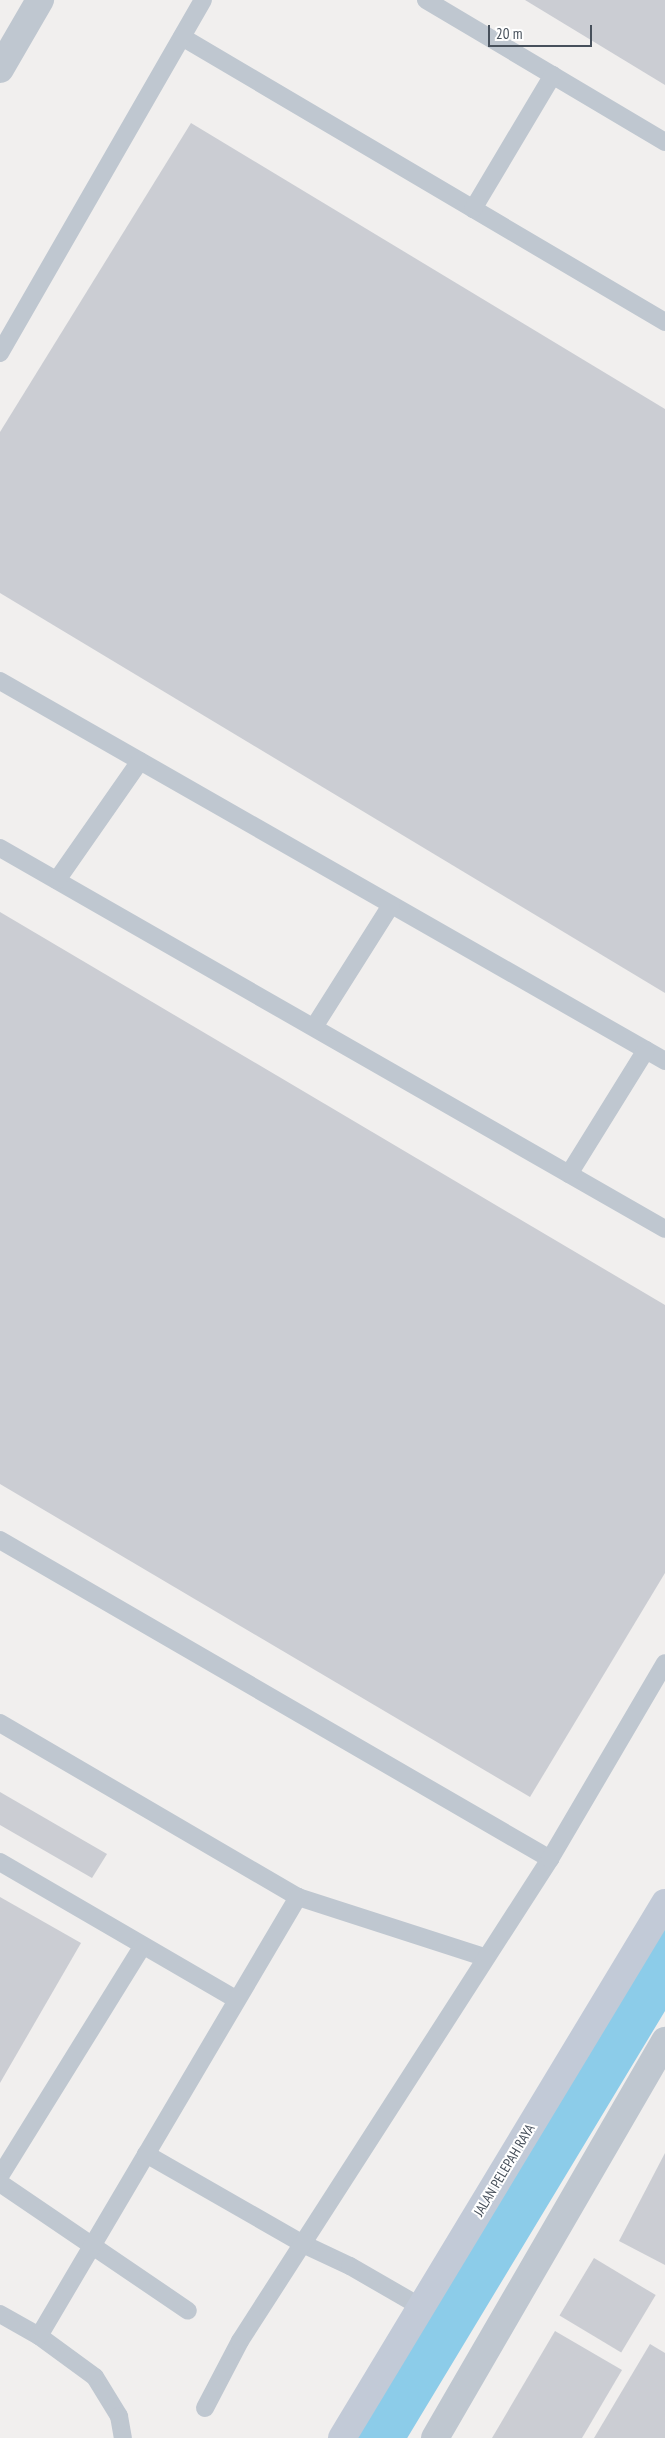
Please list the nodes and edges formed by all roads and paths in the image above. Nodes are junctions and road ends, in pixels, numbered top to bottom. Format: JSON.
{"nodes":[{"id":1,"x":40,"y":0,"type":"edge"},
{"id":2,"x":203,"y":0,"type":"edge"},
{"id":3,"x":426,"y":0,"type":"edge"},
{"id":4,"x":182,"y":37,"type":"junction"},
{"id":5,"x":0,"y":69,"type":"edge"},
{"id":6,"x":553,"y":75,"type":"junction"},
{"id":7,"x":665,"y":142,"type":"edge"},
{"id":8,"x":473,"y":209,"type":"junction"},
{"id":9,"x":665,"y":322,"type":"edge"},
{"id":10,"x":0,"y":353,"type":"edge"},
{"id":11,"x":0,"y":681,"type":"edge"},
{"id":12,"x":140,"y":761,"type":"junction"},
{"id":13,"x":0,"y":848,"type":"edge"},
{"id":14,"x":57,"y":880,"type":"junction"},
{"id":15,"x":391,"y":905,"type":"junction"},
{"id":16,"x":314,"y":1027,"type":"junction"},
{"id":17,"x":646,"y":1050,"type":"junction"},
{"id":18,"x":665,"y":1061,"type":"edge"},
{"id":19,"x":569,"y":1174,"type":"junction"},
{"id":20,"x":665,"y":1229,"type":"edge"},
{"id":21,"x":0,"y":1540,"type":"edge"},
{"id":22,"x":665,"y":1663,"type":"edge"},
{"id":23,"x":0,"y":1723,"type":"edge"},
{"id":24,"x":550,"y":1860,"type":"junction"},
{"id":25,"x":0,"y":1862,"type":"edge"},
{"id":26,"x":298,"y":1897,"type":"junction"},
{"id":27,"x":665,"y":1903,"type":"edge"},
{"id":28,"x":142,"y":1947,"type":"junction"},
{"id":29,"x":484,"y":1957,"type":"junction"},
{"id":30,"x":238,"y":2000,"type":"junction"},
{"id":31,"x":665,"y":2041,"type":"edge"},
{"id":32,"x":146,"y":2154,"type":"junction"},
{"id":33,"x":0,"y":2176,"type":"edge"},
{"id":34,"x":0,"y":2184,"type":"edge"},
{"id":35,"x":302,"y":2244,"type":"junction"},
{"id":36,"x":94,"y":2247,"type":"junction"},
{"id":37,"x":421,"y":2307,"type":"junction"},
{"id":38,"x":188,"y":2311,"type":"dead end"},
{"id":39,"x":0,"y":2314,"type":"edge"},
{"id":40,"x":39,"y":2336,"type":"junction"},
{"id":41,"x":205,"y":2408,"type":"dead end"},
{"id":42,"x":123,"y":2438,"type":"edge"},
{"id":43,"x":342,"y":2438,"type":"edge"},
{"id":44,"x":435,"y":2438,"type":"edge"}],
"edges":[{"from":1,"to":5,"type":"street"},
{"from":2,"to":4,"type":"lane"},
{"from":3,"to":6,"type":"lane"},
{"from":4,"to":8,"type":"lane"},
{"from":4,"to":10,"type":"lane"},
{"from":6,"to":7,"type":"lane"},
{"from":6,"to":8,"type":"lane"},
{"from":8,"to":9,"type":"lane"},
{"from":11,"to":12,"type":"lane"},
{"from":12,"to":14,"type":"lane"},
{"from":12,"to":15,"type":"lane"},
{"from":13,"to":14,"type":"lane"},
{"from":14,"to":16,"type":"lane"},
{"from":15,"to":16,"type":"lane"},
{"from":15,"to":17,"type":"lane"},
{"from":16,"to":19,"type":"lane"},
{"from":17,"to":18,"type":"lane"},
{"from":17,"to":19,"type":"lane"},
{"from":19,"to":20,"type":"lane"},
{"from":21,"to":24,"type":"lane"},
{"from":22,"to":24,"type":"lane"},
{"from":23,"to":26,"type":"lane"},
{"from":24,"to":29,"type":"lane"},
{"from":25,"to":28,"type":"lane"},
{"from":26,"to":29,"type":"lane"},
{"from":26,"to":30,"type":"lane"},
{"from":27,"to":37,"type":"street","name":"JALAN PELEPAH RAYA"},
{"from":28,"to":30,"type":"lane"},
{"from":28,"to":33,"type":"lane"},
{"from":29,"to":35,"type":"lane"},
{"from":30,"to":32,"type":"lane"},
{"from":31,"to":44,"type":"street"},
{"from":32,"to":35,"type":"lane"},
{"from":32,"to":36,"type":"lane"},
{"from":34,"to":36,"type":"lane"},
{"from":35,"to":37,"type":"lane"},
{"from":35,"to":41,"type":"lane"},
{"from":36,"to":38,"type":"lane"},
{"from":36,"to":40,"type":"lane"},
{"from":37,"to":43,"type":"street","name":"JALAN PELEPAH RAYA"},
{"from":39,"to":40,"type":"lane"},
{"from":40,"to":42,"type":"lane"}]}
